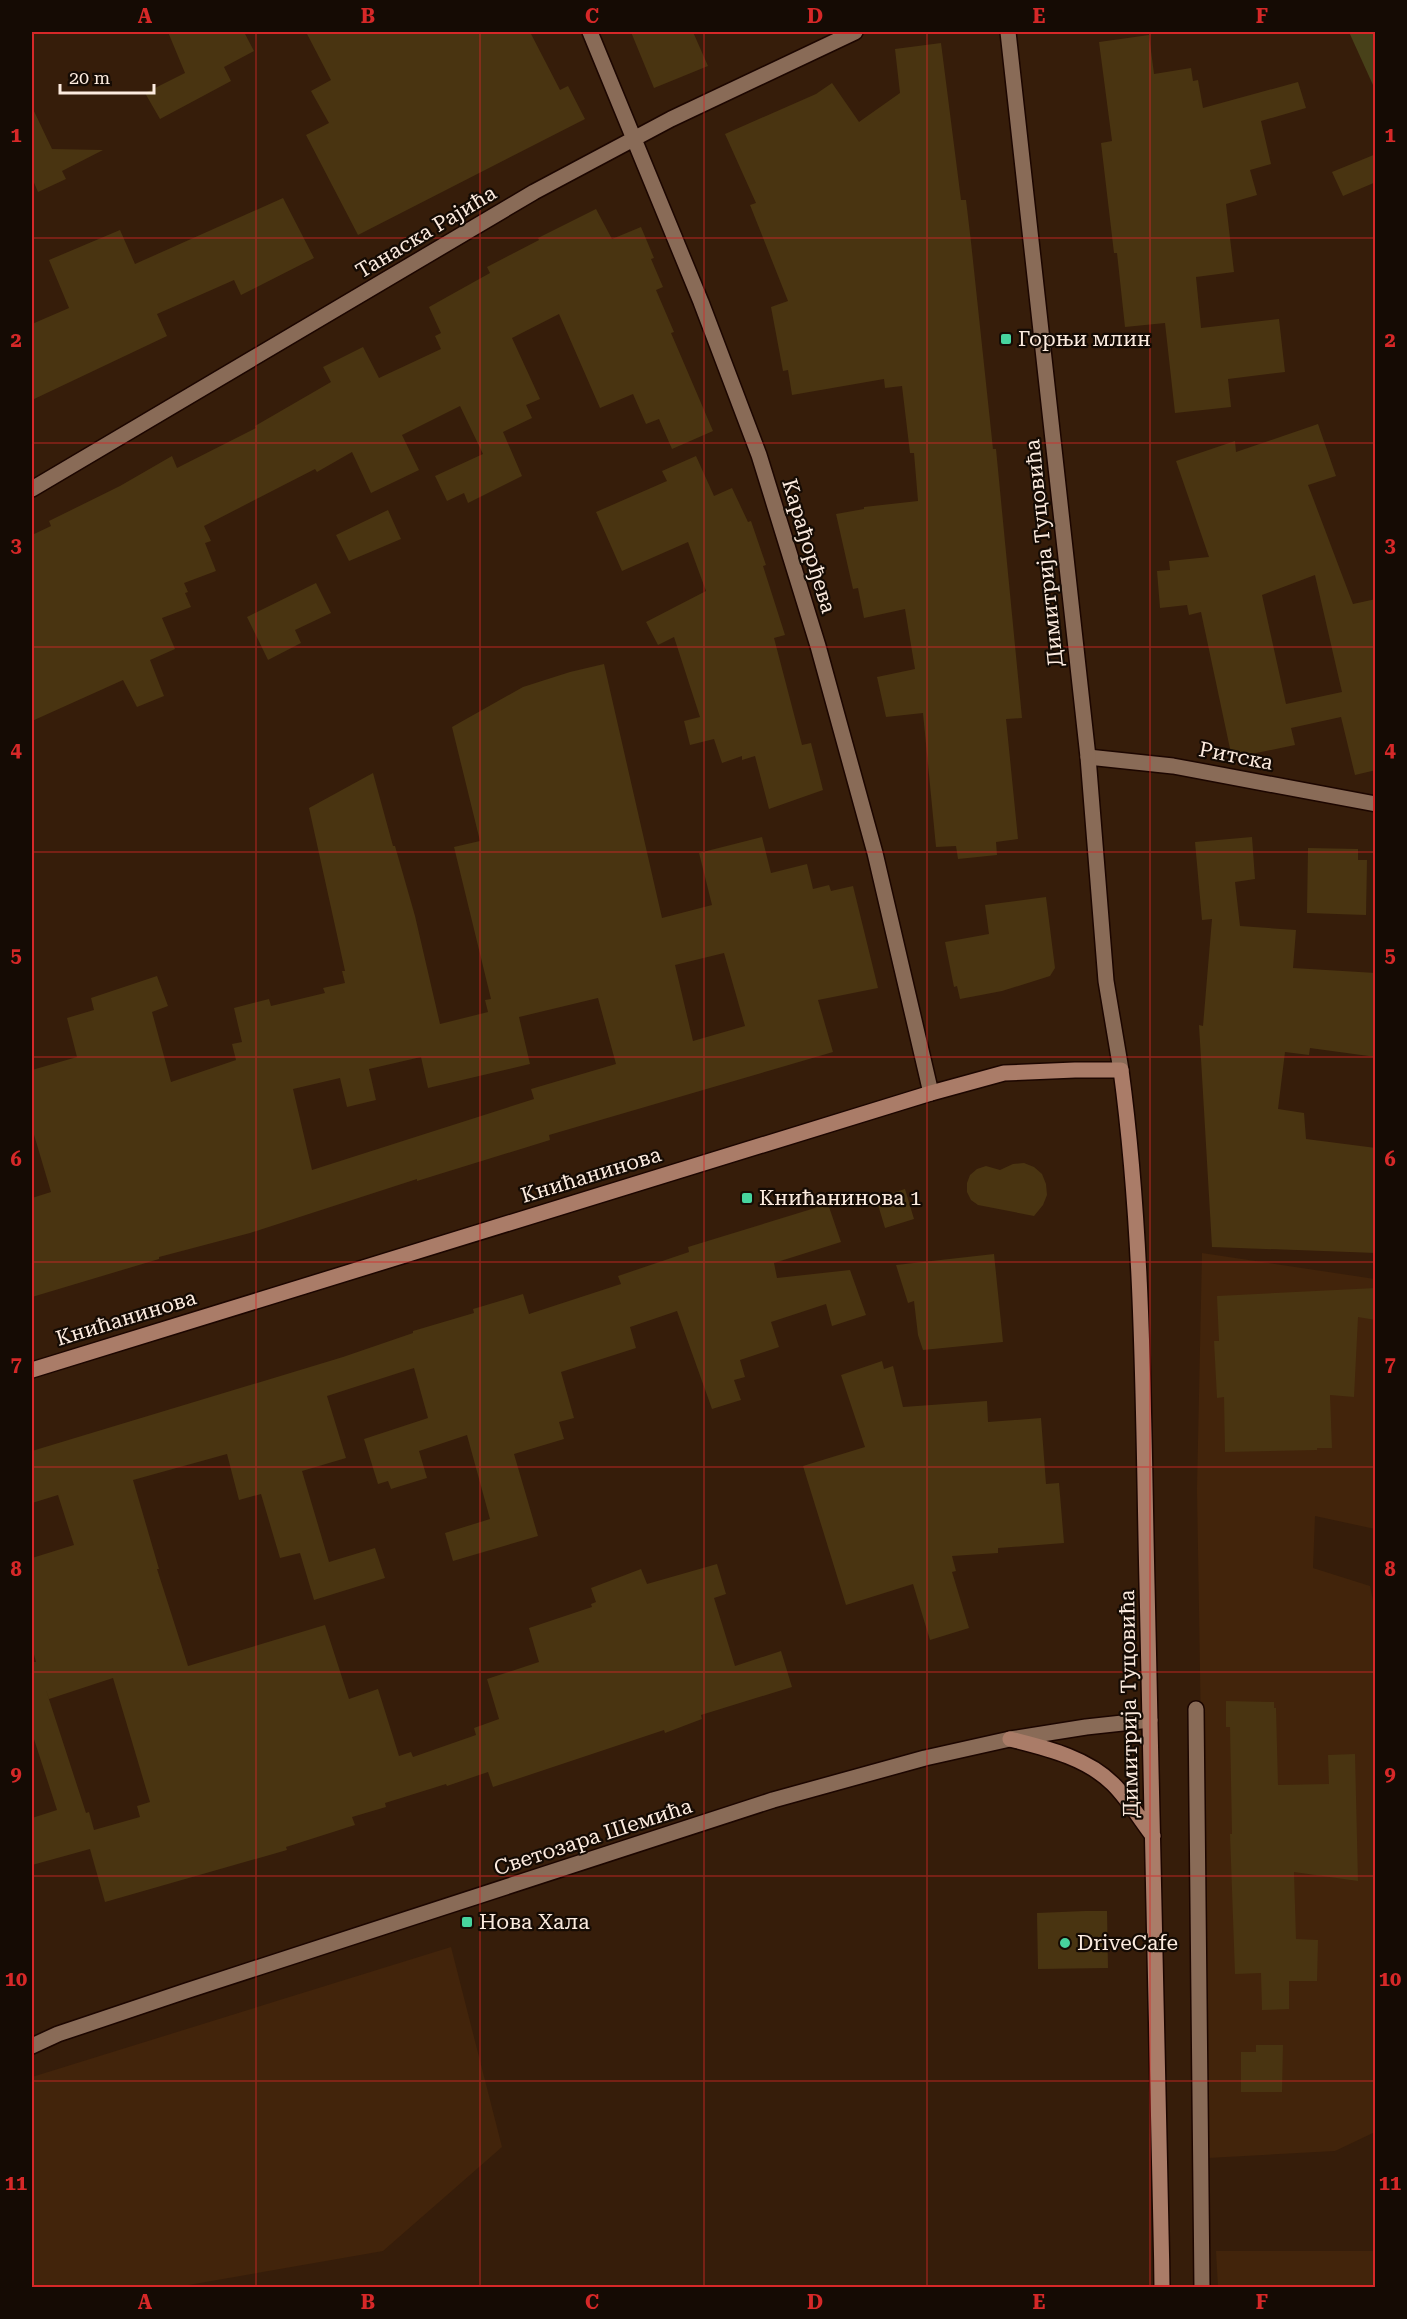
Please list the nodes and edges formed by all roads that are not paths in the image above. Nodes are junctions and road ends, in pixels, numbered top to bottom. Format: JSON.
{"nodes":[{"id":1,"x":590,"y":32,"type":"edge"},
{"id":2,"x":855,"y":32,"type":"edge"},
{"id":3,"x":1008,"y":32,"type":"edge"},
{"id":4,"x":634,"y":137,"type":"junction"},
{"id":5,"x":32,"y":489,"type":"edge"},
{"id":6,"x":1088,"y":757,"type":"junction"},
{"id":7,"x":1376,"y":804,"type":"edge"},
{"id":8,"x":1121,"y":1070,"type":"junction"},
{"id":9,"x":931,"y":1092,"type":"junction"},
{"id":10,"x":32,"y":1370,"type":"edge"},
{"id":11,"x":1196,"y":1709,"type":"dead end"},
{"id":12,"x":1150,"y":1720,"type":"junction"},
{"id":13,"x":1010,"y":1739,"type":"junction"},
{"id":14,"x":1153,"y":1836,"type":"junction"},
{"id":15,"x":58,"y":2034,"type":"junction"},
{"id":16,"x":32,"y":2036,"type":"edge"},
{"id":17,"x":32,"y":2046,"type":"edge"},
{"id":18,"x":1162,"y":2288,"type":"edge"},
{"id":19,"x":1202,"y":2288,"type":"edge"}],
"edges":[{"from":1,"to":4,"type":"street","name":"Карађорђева"},
{"from":2,"to":4,"type":"street","name":"Танаска Рајића"},
{"from":3,"to":6,"type":"street","name":"Димитрија Туцовића"},
{"from":4,"to":5,"type":"street","name":"Танаска Рајића"},
{"from":4,"to":9,"type":"street","name":"Карађорђева"},
{"from":6,"to":7,"type":"street","name":"Ритска"},
{"from":6,"to":8,"type":"street","name":"Димитрија Туцовића"},
{"from":8,"to":9,"type":"main road","name":"Книћанинова"},
{"from":8,"to":12,"type":"main road","name":"Димитрија Туцовића"},
{"from":9,"to":10,"type":"main road","name":"Книћанинова"},
{"from":11,"to":19,"type":"street"},
{"from":12,"to":13,"type":"street","name":"Светозара Шемића"},
{"from":12,"to":14,"type":"main road","name":"Димитрија Туцовића"},
{"from":13,"to":14,"type":"main road"},
{"from":13,"to":15,"type":"street","name":"Светозара Шемића"},
{"from":14,"to":18,"type":"main road","name":"Димитрија Туцовића"},
{"from":15,"to":16,"type":"street","name":"Светозара Шемића"},
{"from":15,"to":17,"type":"street","name":"Светозара Шемића"}]}
